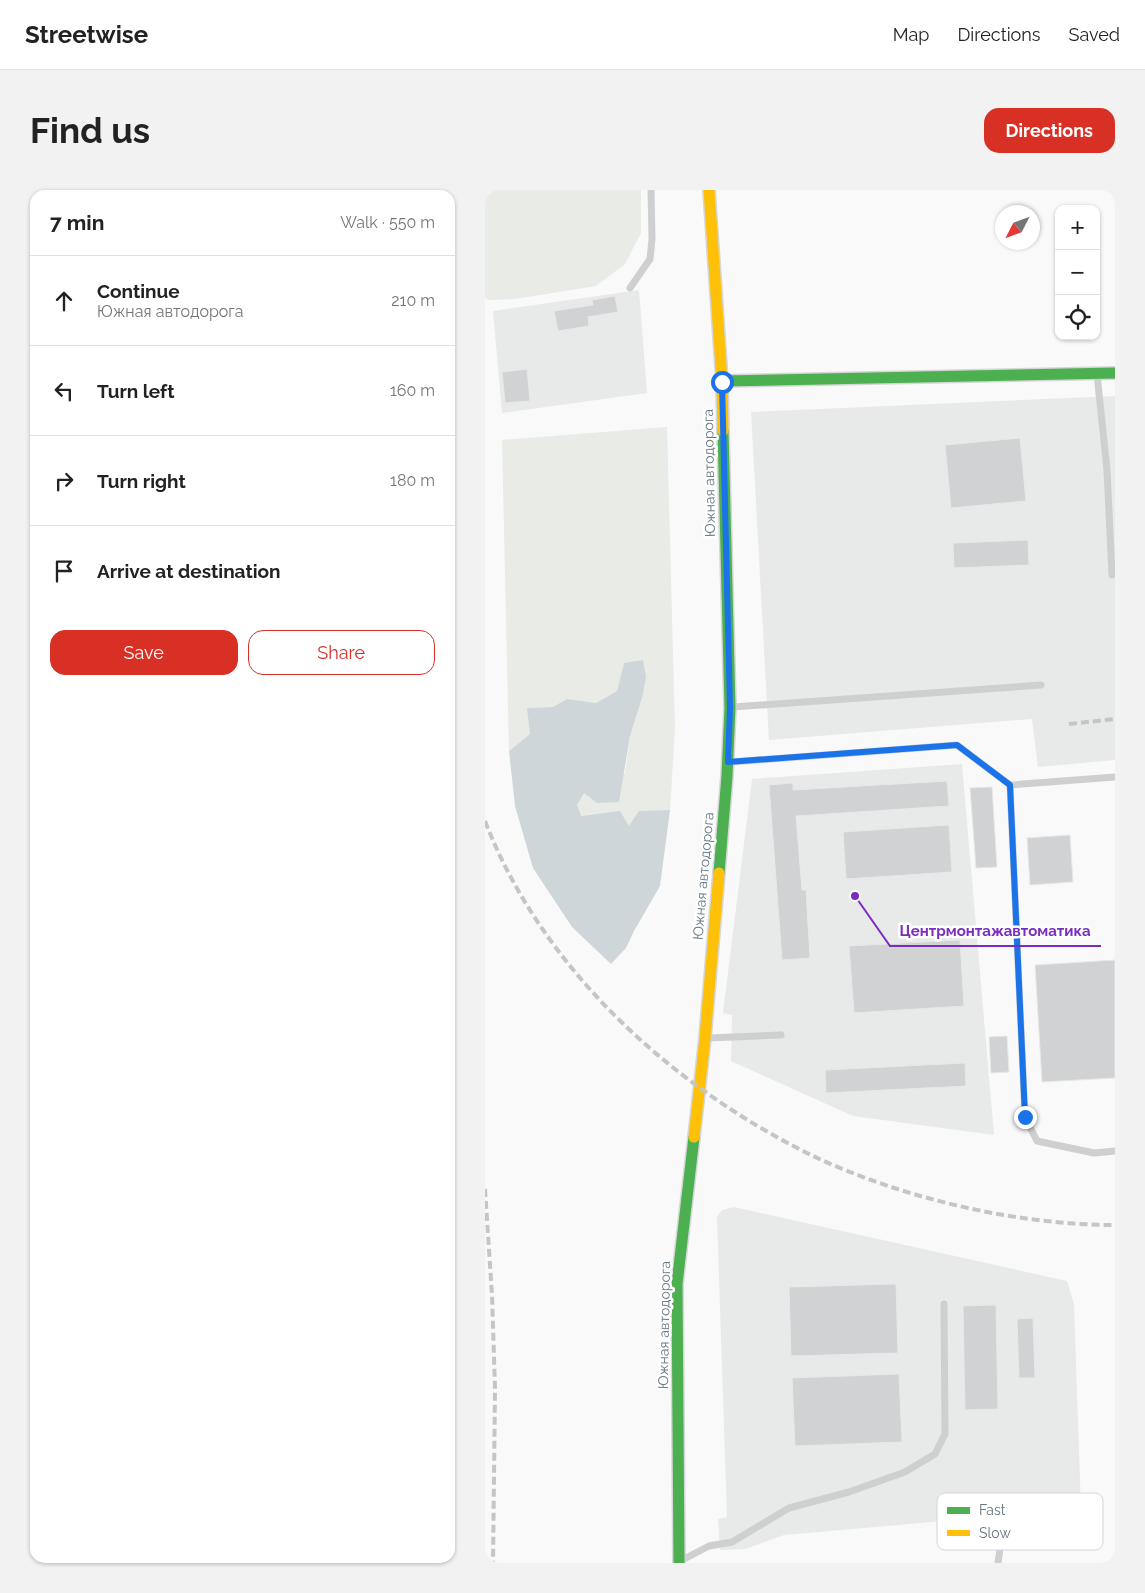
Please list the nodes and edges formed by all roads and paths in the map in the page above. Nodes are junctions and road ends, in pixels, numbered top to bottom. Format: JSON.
{"nodes":[{"id":1,"x":651,"y":190,"type":"edge"},
{"id":2,"x":709,"y":190,"type":"edge"},
{"id":3,"x":630,"y":288,"type":"dead end"},
{"id":4,"x":1097,"y":374,"type":"junction"},
{"id":5,"x":1115,"y":374,"type":"edge"},
{"id":6,"x":722,"y":382,"type":"junction"},
{"id":7,"x":1112,"y":575,"type":"dead end"},
{"id":8,"x":1041,"y":685,"type":"dead end"},
{"id":9,"x":730,"y":708,"type":"junction"},
{"id":10,"x":728,"y":762,"type":"junction"},
{"id":11,"x":1115,"y":777,"type":"edge"},
{"id":12,"x":1010,"y":785,"type":"junction"},
{"id":13,"x":781,"y":1035,"type":"dead end"},
{"id":14,"x":705,"y":1038,"type":"junction"},
{"id":15,"x":1115,"y":1151,"type":"edge"},
{"id":16,"x":944,"y":1304,"type":"dead end"},
{"id":17,"x":1000,"y":1550,"type":"edge"},
{"id":18,"x":679,"y":1562,"type":"edge"},
{"id":19,"x":998,"y":1563,"type":"edge"}],
"edges":[{"from":1,"to":3,"type":"lane"},
{"from":2,"to":6,"type":"main road","name":"Южная автодорога"},
{"from":4,"to":5,"type":"main road"},
{"from":4,"to":6,"type":"main road"},
{"from":4,"to":7,"type":"lane"},
{"from":6,"to":9,"type":"main road","name":"Южная автодорога"},
{"from":8,"to":9,"type":"lane"},
{"from":9,"to":10,"type":"main road","name":"Южная автодорога"},
{"from":10,"to":12,"type":"lane"},
{"from":10,"to":14,"type":"main road","name":"Южная автодорога"},
{"from":11,"to":12,"type":"lane"},
{"from":12,"to":15,"type":"lane"},
{"from":13,"to":14,"type":"lane"},
{"from":14,"to":18,"type":"main road","name":"Южная автодорога"},
{"from":16,"to":18,"type":"lane"},
{"from":17,"to":19,"type":"lane"}]}
